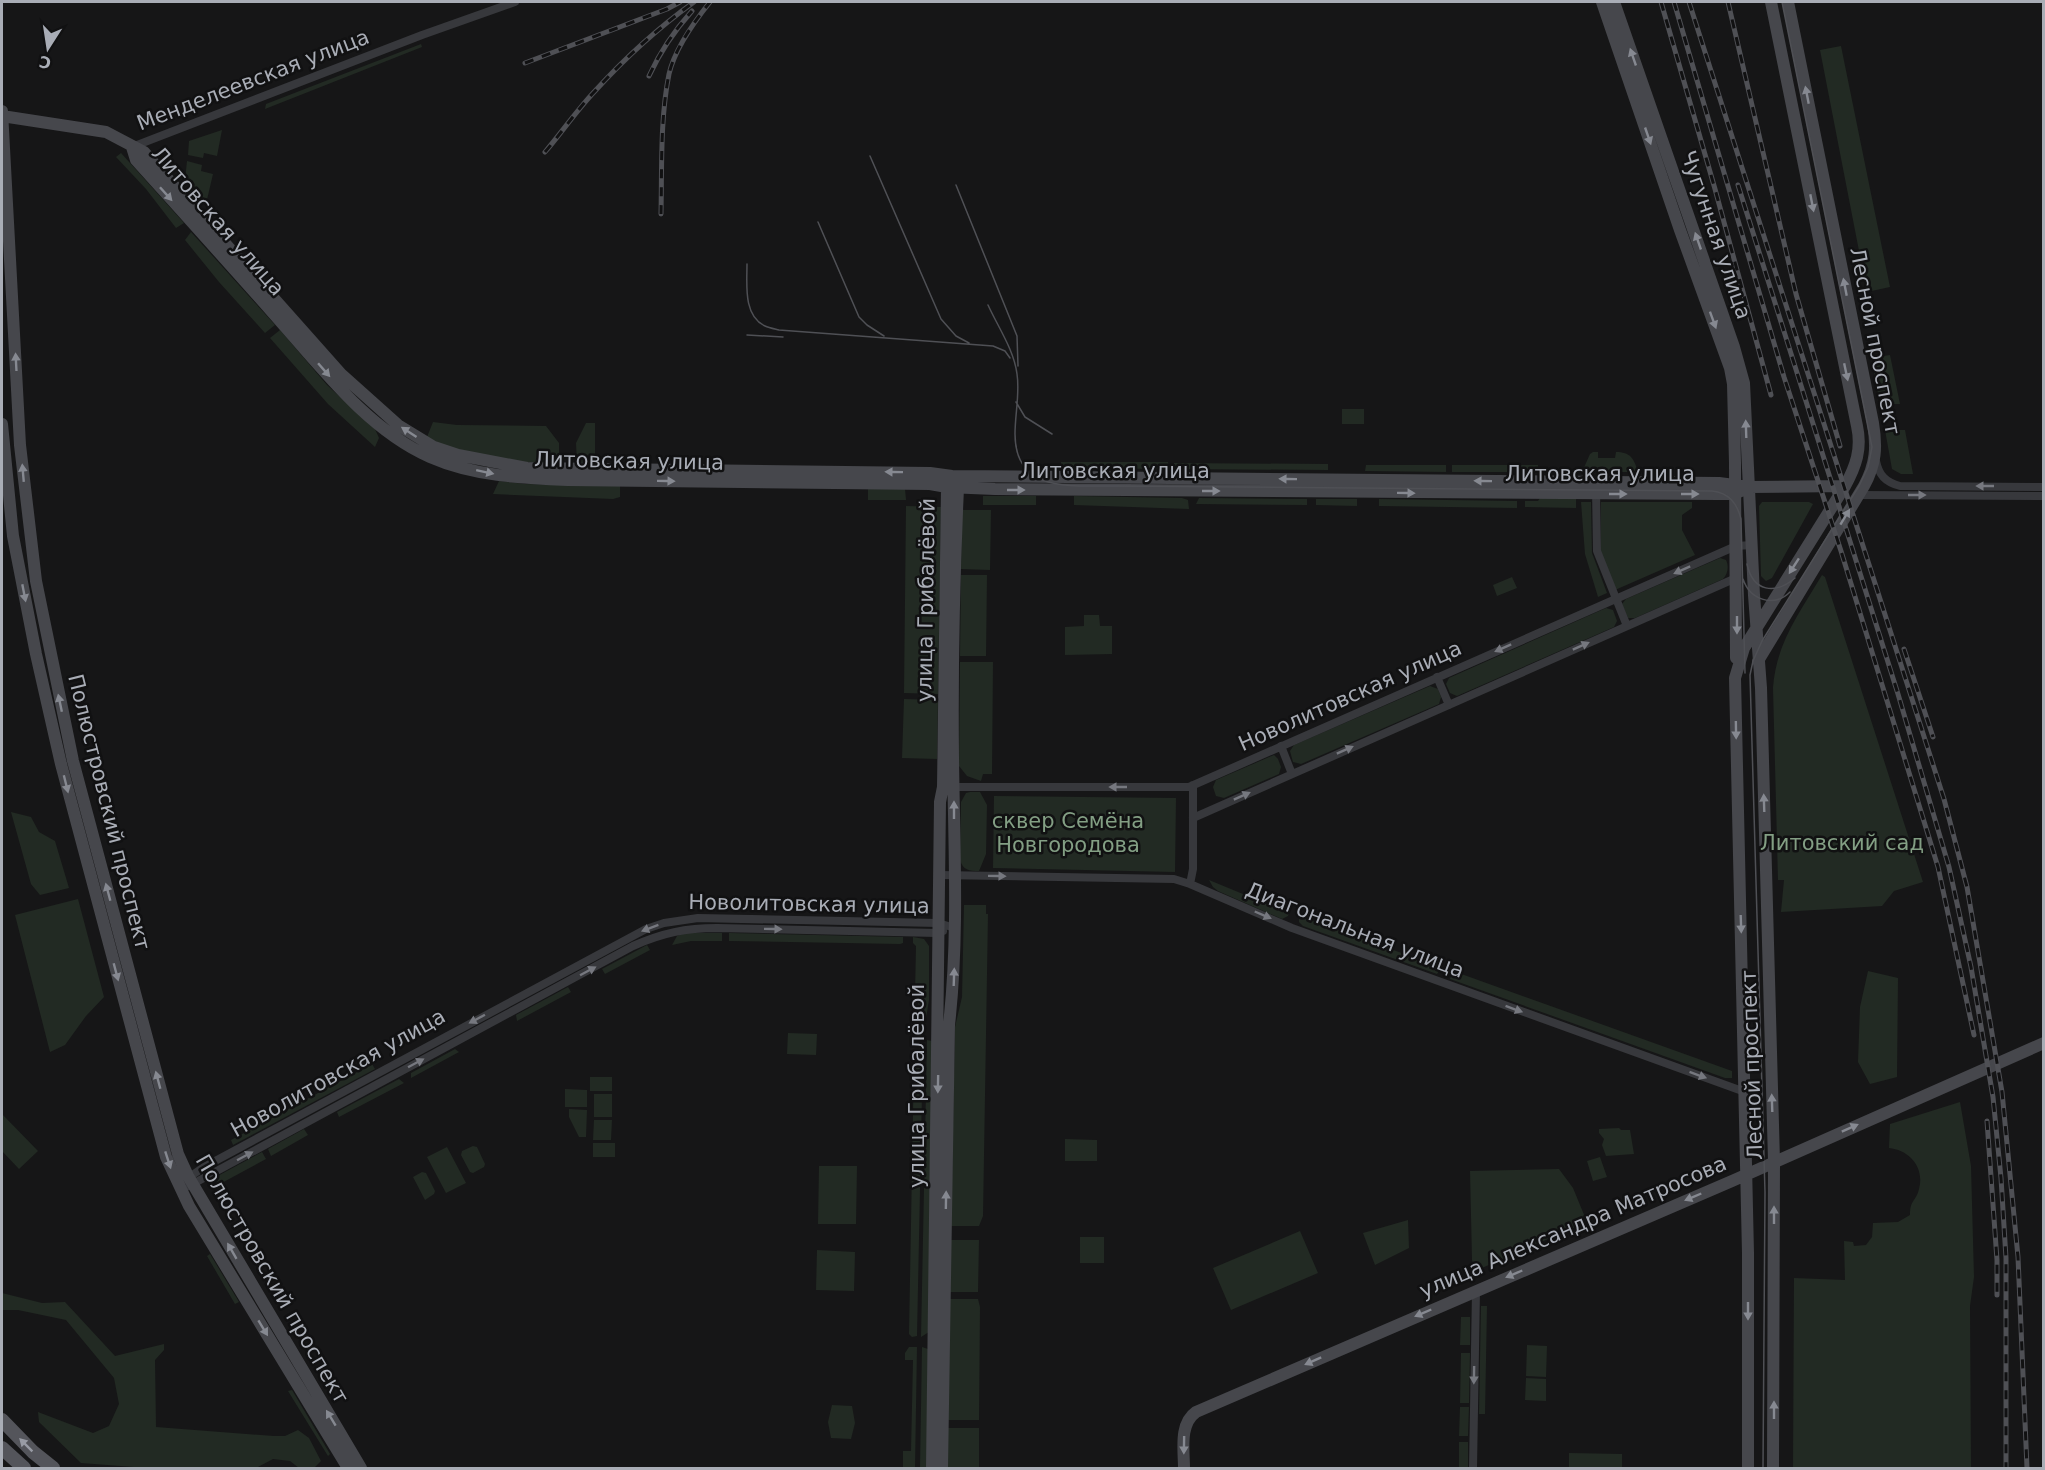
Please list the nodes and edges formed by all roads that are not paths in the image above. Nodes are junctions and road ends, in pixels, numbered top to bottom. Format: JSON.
{"nodes":[{"id":1,"x":515,"y":2,"type":"edge"},
{"id":2,"x":1602,"y":2,"type":"edge"},
{"id":3,"x":1614,"y":2,"type":"edge"},
{"id":4,"x":1771,"y":2,"type":"edge"},
{"id":5,"x":1788,"y":2,"type":"edge"},
{"id":6,"x":2,"y":114,"type":"edge"},
{"id":7,"x":132,"y":147,"type":"junction"},
{"id":8,"x":1822,"y":174,"type":"junction"},
{"id":9,"x":1807,"y":177,"type":"junction"},
{"id":10,"x":2,"y":424,"type":"edge"},
{"id":11,"x":1876,"y":461,"type":"junction"},
{"id":12,"x":952,"y":484,"type":"junction"},
{"id":13,"x":1845,"y":486,"type":"junction"},
{"id":14,"x":1749,"y":487,"type":"junction"},
{"id":15,"x":2043,"y":487,"type":"edge"},
{"id":16,"x":1596,"y":488,"type":"junction"},
{"id":17,"x":1735,"y":489,"type":"junction"},
{"id":18,"x":1859,"y":495,"type":"junction"},
{"id":19,"x":2043,"y":496,"type":"edge"},
{"id":20,"x":1752,"y":545,"type":"junction"},
{"id":21,"x":1736,"y":546,"type":"junction"},
{"id":22,"x":1736,"y":578,"type":"junction"},
{"id":23,"x":1801,"y":590,"type":"junction"},
{"id":24,"x":1614,"y":599,"type":"junction"},
{"id":25,"x":1754,"y":603,"type":"junction"},
{"id":26,"x":1768,"y":607,"type":"junction"},
{"id":27,"x":1627,"y":626,"type":"junction"},
{"id":28,"x":1756,"y":627,"type":"junction"},
{"id":29,"x":1758,"y":661,"type":"junction"},
{"id":30,"x":1736,"y":671,"type":"junction"},
{"id":31,"x":1437,"y":677,"type":"junction"},
{"id":32,"x":1449,"y":705,"type":"junction"},
{"id":33,"x":1281,"y":746,"type":"junction"},
{"id":34,"x":1292,"y":774,"type":"junction"},
{"id":35,"x":1193,"y":786,"type":"junction"},
{"id":36,"x":949,"y":787,"type":"junction"},
{"id":37,"x":1193,"y":819,"type":"junction"},
{"id":38,"x":939,"y":875,"type":"junction"},
{"id":39,"x":954,"y":875,"type":"junction"},
{"id":40,"x":1190,"y":884,"type":"junction"},
{"id":41,"x":938,"y":928,"type":"junction"},
{"id":42,"x":955,"y":928,"type":"junction"},
{"id":43,"x":2043,"y":1043,"type":"edge"},
{"id":44,"x":1745,"y":1092,"type":"junction"},
{"id":45,"x":1774,"y":1161,"type":"junction"},
{"id":46,"x":1747,"y":1174,"type":"junction"},
{"id":47,"x":191,"y":1180,"type":"junction"},
{"id":48,"x":179,"y":1188,"type":"junction"},
{"id":49,"x":1476,"y":1290,"type":"junction"},
{"id":50,"x":2,"y":1420,"type":"edge"},
{"id":51,"x":2,"y":1448,"type":"edge"},
{"id":52,"x":24,"y":1468,"type":"edge"},
{"id":53,"x":53,"y":1468,"type":"edge"},
{"id":54,"x":348,"y":1468,"type":"edge"},
{"id":55,"x":361,"y":1468,"type":"edge"},
{"id":56,"x":932,"y":1468,"type":"edge"},
{"id":57,"x":942,"y":1468,"type":"edge"},
{"id":58,"x":1184,"y":1468,"type":"edge"},
{"id":59,"x":1473,"y":1468,"type":"edge"},
{"id":60,"x":1748,"y":1468,"type":"edge"},
{"id":61,"x":1773,"y":1468,"type":"edge"}],
"edges":[{"from":1,"to":7,"type":"street","name":"Менделеевская улица"},
{"from":2,"to":17,"type":"street","name":"Чугунная улица","one_way":true},
{"from":14,"to":3,"type":"street","name":"Чугунная улица","one_way":true},
{"from":4,"to":9,"type":"street","name":"Лесной проспект"},
{"from":8,"to":5,"type":"street","name":"Лесной проспект","one_way":true},
{"from":6,"to":7,"type":"street","name":"Менделеевская улица"},
{"from":47,"to":6,"type":"street","name":"Полюстровский проспект","one_way":true},
{"from":7,"to":12,"type":"street","name":"Литовская улица"},
{"from":8,"to":9,"type":"street"},
{"from":11,"to":8,"type":"street","name":"Лесной проспект","one_way":true},
{"from":9,"to":13,"type":"street","name":"Лесной проспект","one_way":true},
{"from":10,"to":48,"type":"street","name":"Полюстровский проспект","one_way":true},
{"from":15,"to":11,"type":"street","one_way":true},
{"from":11,"to":18,"type":"street","name":"Лесной проспект"},
{"from":12,"to":16,"type":"street","name":"Литовская улица"},
{"from":12,"to":36,"type":"street","name":"улица Грибалёвой"},
{"from":13,"to":14,"type":"street","name":"Литовская улица"},
{"from":13,"to":26,"type":"street","name":"Лесной проспект","one_way":true},
{"from":14,"to":17,"type":"street","name":"Литовская улица"},
{"from":14,"to":20,"type":"street","name":"Лесной проспект"},
{"from":16,"to":17,"type":"street","name":"Литовская улица"},
{"from":16,"to":24,"type":"street"},
{"from":17,"to":21,"type":"street","name":"Лесной проспект"},
{"from":18,"to":19,"type":"street","one_way":true},
{"from":23,"to":18,"type":"street","name":"Лесной проспект","one_way":true},
{"from":20,"to":21,"type":"street","name":"Новолитовская улица"},
{"from":20,"to":25,"type":"street","name":"Лесной проспект"},
{"from":21,"to":22,"type":"street","name":"Лесной проспект"},
{"from":21,"to":24,"type":"street","name":"Новолитовская улица","one_way":true},
{"from":22,"to":25,"type":"street"},
{"from":22,"to":27,"type":"street"},
{"from":22,"to":30,"type":"street","name":"Лесной проспект","one_way":true},
{"from":23,"to":26,"type":"street"},
{"from":23,"to":29,"type":"street","name":"Лесной проспект"},
{"from":24,"to":27,"type":"street"},
{"from":24,"to":31,"type":"street","name":"Новолитовская улица","one_way":true},
{"from":25,"to":26,"type":"street"},
{"from":25,"to":28,"type":"street","name":"Лесной проспект"},
{"from":26,"to":28,"type":"street","name":"Лесной проспект"},
{"from":32,"to":27,"type":"street","one_way":true},
{"from":28,"to":29,"type":"street","name":"Лесной проспект"},
{"from":28,"to":30,"type":"street","name":"Лесной проспект"},
{"from":45,"to":29,"type":"street","name":"Лесной проспект","one_way":true},
{"from":30,"to":44,"type":"street","name":"Лесной проспект","one_way":true},
{"from":31,"to":32,"type":"street"},
{"from":31,"to":33,"type":"street","name":"Новолитовская улица"},
{"from":34,"to":32,"type":"street","one_way":true},
{"from":33,"to":34,"type":"street"},
{"from":33,"to":35,"type":"street","name":"Новолитовская улица"},
{"from":37,"to":34,"type":"street","one_way":true},
{"from":35,"to":36,"type":"street","name":"Новолитовская улица","one_way":true},
{"from":35,"to":37,"type":"street"},
{"from":36,"to":38,"type":"street","name":"улица Грибалёвой"},
{"from":39,"to":36,"type":"street","name":"улица Грибалёвой","one_way":true},
{"from":37,"to":40,"type":"street"},
{"from":38,"to":39,"type":"street","name":"Диагональная улица"},
{"from":38,"to":41,"type":"street","name":"улица Грибалёвой"},
{"from":39,"to":40,"type":"street","name":"Диагональная улица","one_way":true},
{"from":39,"to":42,"type":"street","name":"улица Грибалёвой"},
{"from":40,"to":44,"type":"street","name":"Диагональная улица","one_way":true},
{"from":41,"to":42,"type":"street","name":"Новолитовская улица"},
{"from":41,"to":47,"type":"street","name":"Новолитовская улица"},
{"from":41,"to":56,"type":"street","name":"улица Грибалёвой","one_way":true},
{"from":57,"to":42,"type":"street","name":"улица Грибалёвой","one_way":true},
{"from":45,"to":43,"type":"street","name":"улица Александра Матросова","one_way":true},
{"from":44,"to":46,"type":"street","name":"Лесной проспект"},
{"from":45,"to":46,"type":"street","name":"улица Александра Матросова"},
{"from":61,"to":45,"type":"street","name":"Лесной проспект","one_way":true},
{"from":46,"to":49,"type":"street","name":"улица Александра Матросова","one_way":true},
{"from":46,"to":60,"type":"street","name":"Лесной проспект","one_way":true},
{"from":47,"to":48,"type":"street","name":"Новолитовская улица"},
{"from":55,"to":47,"type":"street","name":"Полюстровский проспект","one_way":true},
{"from":48,"to":54,"type":"street","name":"Полюстровский проспект","one_way":true},
{"from":49,"to":58,"type":"street","name":"улица Александра Матросова","one_way":true},
{"from":49,"to":59,"type":"street","one_way":true},
{"from":53,"to":50,"type":"main road","one_way":true},
{"from":51,"to":52,"type":"main road"}]}
